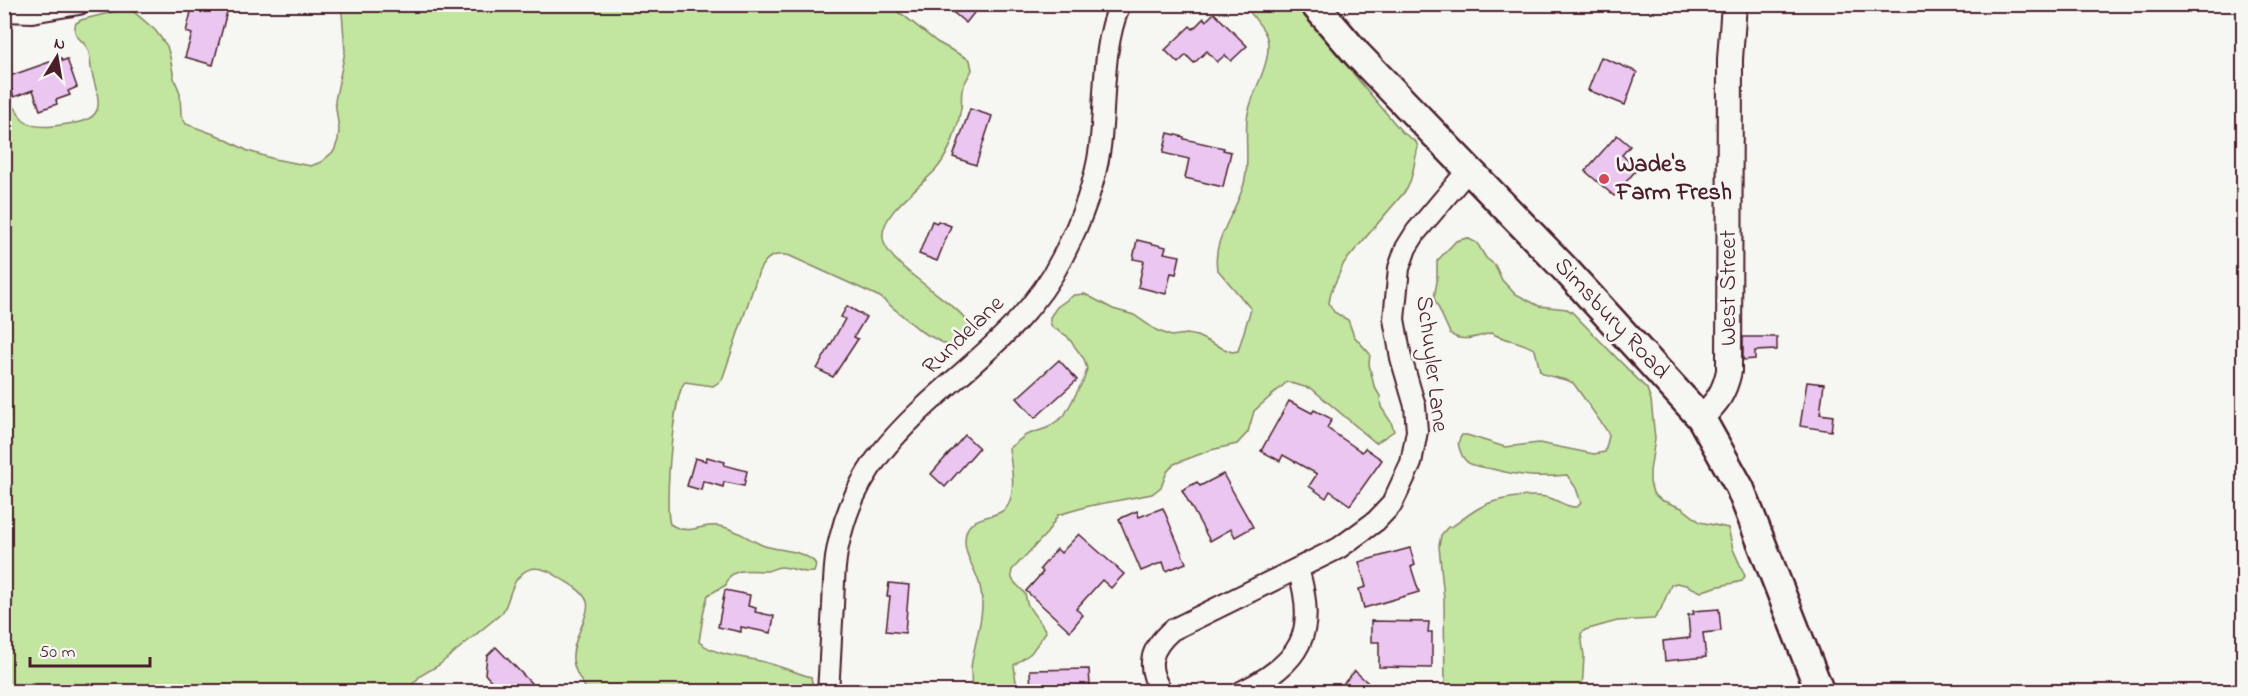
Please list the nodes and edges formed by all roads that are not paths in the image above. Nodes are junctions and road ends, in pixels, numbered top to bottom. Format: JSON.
{"nodes":[{"id":1,"x":79,"y":4,"type":"edge"},
{"id":2,"x":1120,"y":4,"type":"edge"},
{"id":3,"x":1314,"y":4,"type":"edge"},
{"id":4,"x":1734,"y":4,"type":"edge"},
{"id":5,"x":4,"y":11,"type":"edge"},
{"id":6,"x":1469,"y":169,"type":"junction"},
{"id":7,"x":1701,"y":418,"type":"junction"},
{"id":8,"x":1298,"y":569,"type":"junction"},
{"id":9,"x":828,"y":692,"type":"edge"},
{"id":10,"x":1162,"y":692,"type":"edge"},
{"id":11,"x":1241,"y":692,"type":"edge"},
{"id":12,"x":1820,"y":692,"type":"edge"}],
"edges":[{"from":1,"to":5,"type":"street"},
{"from":2,"to":9,"type":"street","name":"Rundelane"},
{"from":3,"to":6,"type":"main road","name":"Simsbury Road"},
{"from":4,"to":7,"type":"street","name":"West Street"},
{"from":6,"to":7,"type":"main road","name":"Simsbury Road"},
{"from":6,"to":8,"type":"street","name":"Schuyler Lane"},
{"from":7,"to":12,"type":"main road","name":"Simsbury Road"},
{"from":8,"to":10,"type":"street","name":"Schuyler Lane"},
{"from":8,"to":11,"type":"street"}]}
